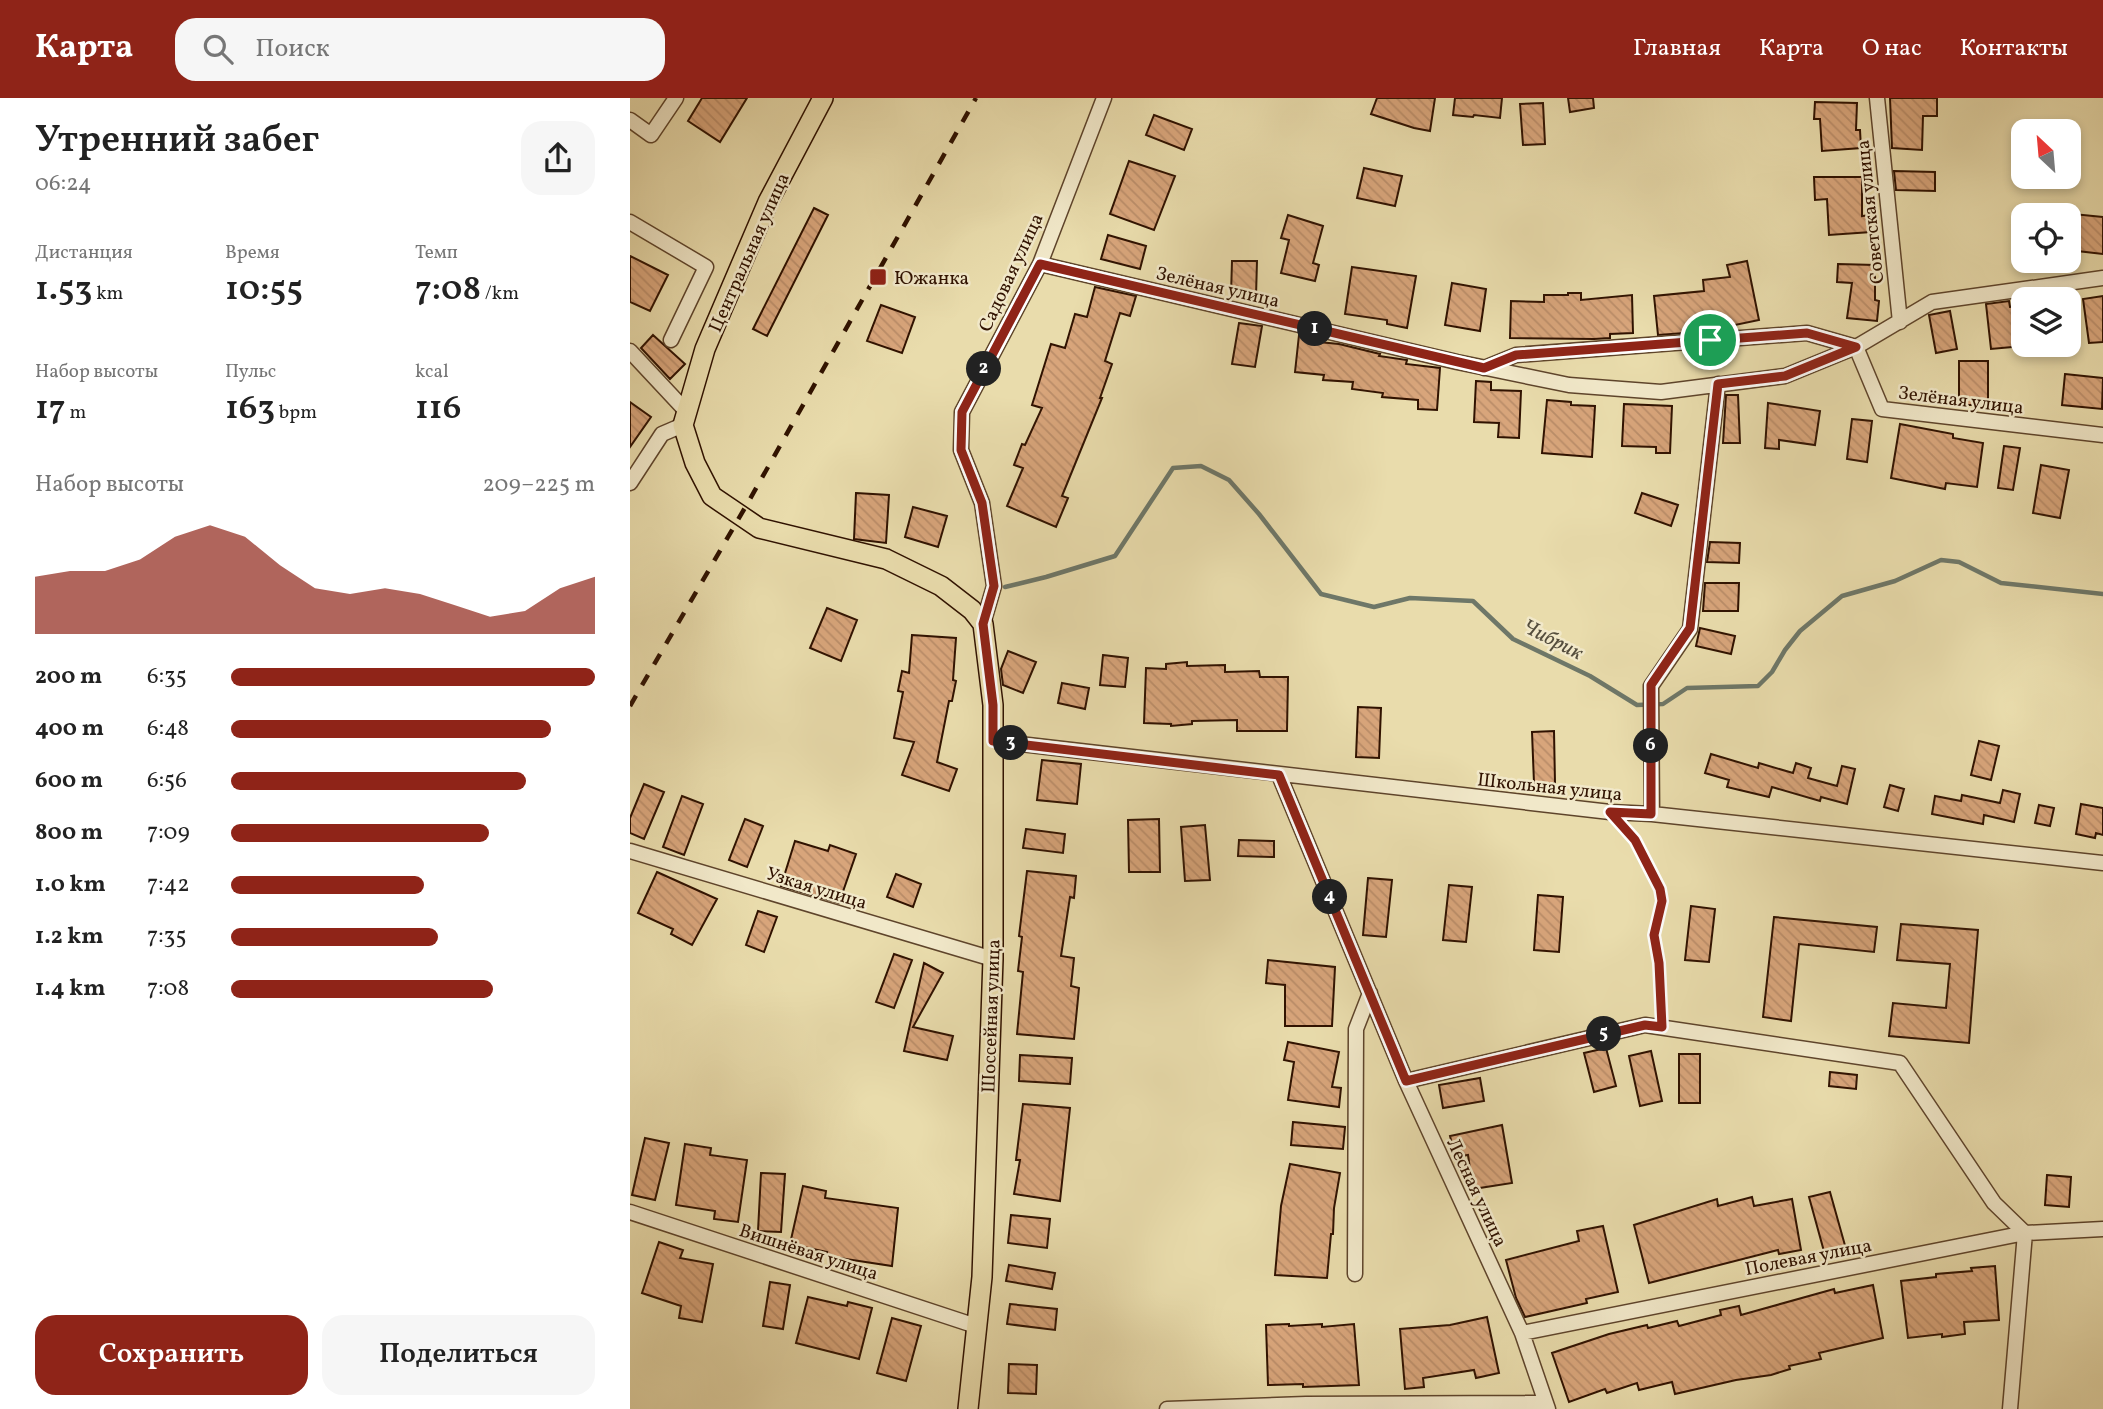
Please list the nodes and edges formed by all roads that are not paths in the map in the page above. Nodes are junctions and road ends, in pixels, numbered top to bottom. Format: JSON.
{"nodes":[{"id":1,"x":676,"y":98,"type":"edge"},
{"id":2,"x":823,"y":98,"type":"edge"},
{"id":3,"x":1104,"y":98,"type":"edge"},
{"id":4,"x":1877,"y":98,"type":"edge"},
{"id":5,"x":630,"y":120,"type":"edge"},
{"id":6,"x":630,"y":222,"type":"edge"},
{"id":7,"x":1040,"y":264,"type":"junction"},
{"id":8,"x":2103,"y":278,"type":"edge"},
{"id":9,"x":1900,"y":321,"type":"junction"},
{"id":10,"x":671,"y":340,"type":"dead end"},
{"id":11,"x":1856,"y":347,"type":"junction"},
{"id":12,"x":630,"y":351,"type":"edge"},
{"id":13,"x":1484,"y":368,"type":"junction"},
{"id":14,"x":1718,"y":384,"type":"junction"},
{"id":15,"x":685,"y":418,"type":"junction"},
{"id":16,"x":2103,"y":435,"type":"edge"},
{"id":17,"x":630,"y":483,"type":"edge"},
{"id":18,"x":983,"y":624,"type":"junction"},
{"id":19,"x":993,"y":741,"type":"junction"},
{"id":20,"x":1279,"y":775,"type":"junction"},
{"id":21,"x":1651,"y":814,"type":"junction"},
{"id":22,"x":630,"y":851,"type":"edge"},
{"id":23,"x":2103,"y":863,"type":"edge"},
{"id":24,"x":993,"y":959,"type":"junction"},
{"id":25,"x":1370,"y":993,"type":"junction"},
{"id":26,"x":1406,"y":1081,"type":"junction"},
{"id":27,"x":630,"y":1212,"type":"edge"},
{"id":28,"x":2103,"y":1229,"type":"edge"},
{"id":29,"x":2025,"y":1233,"type":"junction"},
{"id":30,"x":1355,"y":1274,"type":"dead end"},
{"id":31,"x":976,"y":1326,"type":"junction"},
{"id":32,"x":1522,"y":1333,"type":"junction"},
{"id":33,"x":1547,"y":1406,"type":"edge"},
{"id":34,"x":968,"y":1409,"type":"edge"},
{"id":35,"x":1167,"y":1409,"type":"edge"},
{"id":36,"x":2010,"y":1409,"type":"edge"}],
"edges":[{"from":1,"to":5,"type":"street"},
{"from":2,"to":15,"type":"main road","name":"Центральная улица"},
{"from":3,"to":7,"type":"street","name":"Садовая улица"},
{"from":4,"to":9,"type":"street","name":"Советская улица"},
{"from":6,"to":10,"type":"street"},
{"from":7,"to":13,"type":"street","name":"Зелёная улица"},
{"from":7,"to":18,"type":"street","name":"Садовая улица"},
{"from":8,"to":9,"type":"street","name":"Зелёная улица"},
{"from":9,"to":11,"type":"street","name":"Зелёная улица"},
{"from":11,"to":13,"type":"street"},
{"from":11,"to":14,"type":"street","name":"Зелёная улица"},
{"from":11,"to":16,"type":"street","name":"Зелёная улица"},
{"from":12,"to":15,"type":"street"},
{"from":13,"to":14,"type":"street","name":"Зелёная улица"},
{"from":14,"to":21,"type":"street"},
{"from":15,"to":17,"type":"street"},
{"from":15,"to":18,"type":"main road"},
{"from":18,"to":19,"type":"main road","name":"Шоссейная улица"},
{"from":19,"to":20,"type":"street","name":"Школьная улица"},
{"from":19,"to":24,"type":"main road","name":"Шоссейная улица"},
{"from":20,"to":21,"type":"street","name":"Школьная улица"},
{"from":20,"to":25,"type":"street","name":"Лесная улица"},
{"from":21,"to":23,"type":"street","name":"Школьная улица"},
{"from":22,"to":24,"type":"street","name":"Узкая улица"},
{"from":24,"to":31,"type":"main road","name":"Шоссейная улица"},
{"from":25,"to":26,"type":"street","name":"Лесная улица"},
{"from":25,"to":30,"type":"street"},
{"from":26,"to":29,"type":"street"},
{"from":26,"to":32,"type":"street","name":"Лесная улица"},
{"from":27,"to":31,"type":"street","name":"Вишнёвая улица"},
{"from":28,"to":29,"type":"street","name":"Полевая улица"},
{"from":29,"to":32,"type":"street","name":"Полевая улица"},
{"from":29,"to":36,"type":"street"},
{"from":31,"to":34,"type":"main road","name":"Шоссейная улица"},
{"from":32,"to":33,"type":"street","name":"Лесная улица"},
{"from":33,"to":35,"type":"street"}]}
